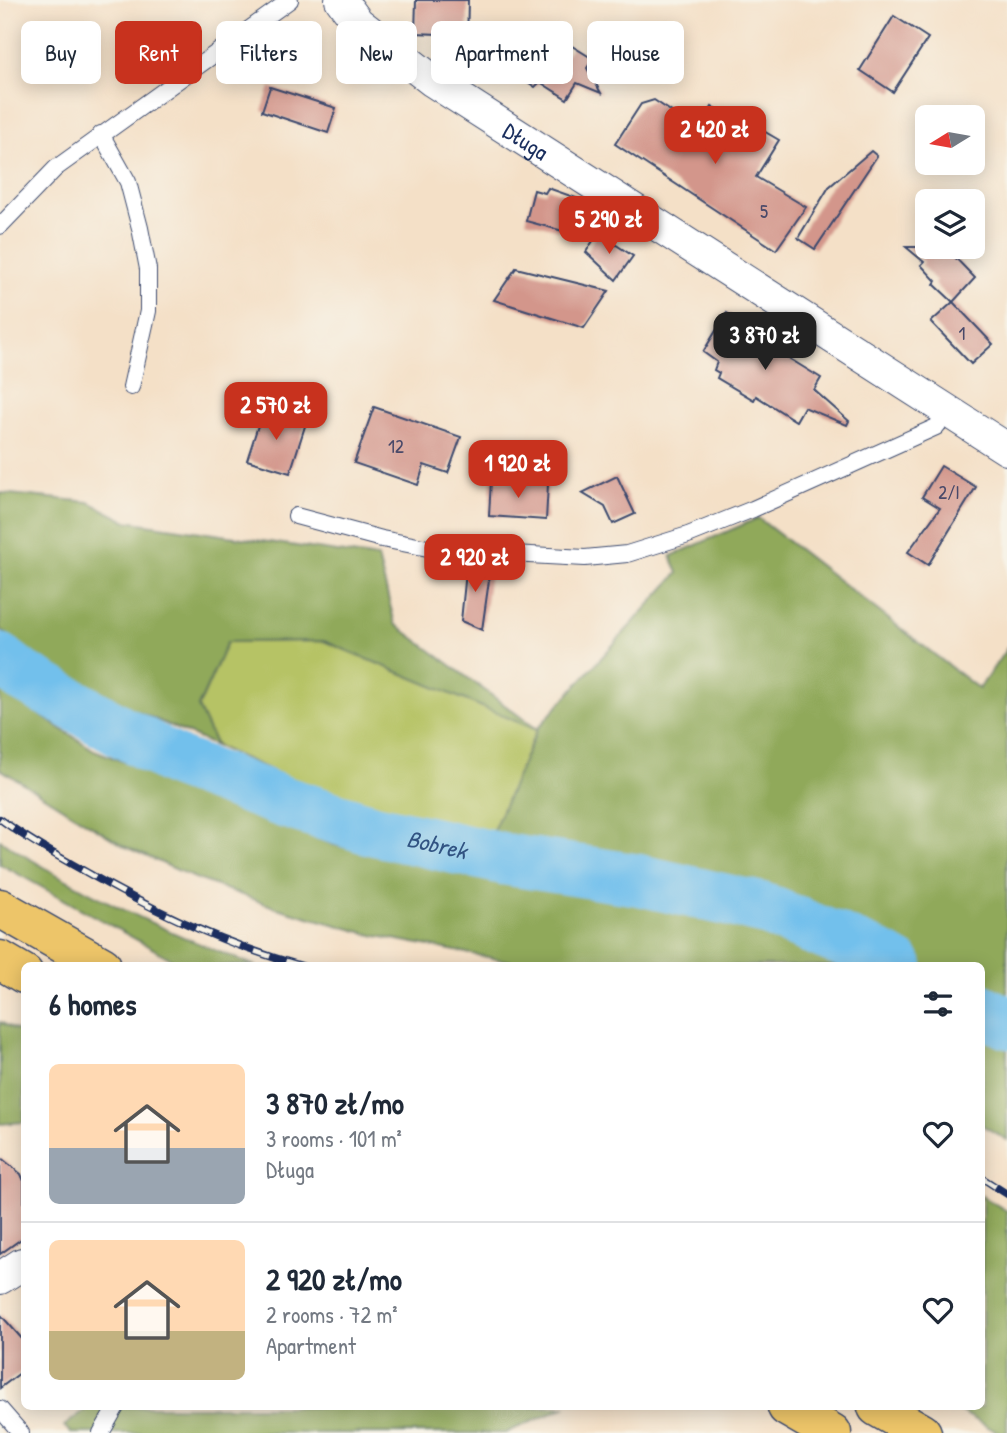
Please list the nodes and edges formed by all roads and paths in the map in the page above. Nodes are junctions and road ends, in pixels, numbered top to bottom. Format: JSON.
{"nodes":[{"id":1,"x":290,"y":0,"type":"edge"},
{"id":2,"x":341,"y":0,"type":"edge"},
{"id":3,"x":101,"y":134,"type":"junction"},
{"id":4,"x":0,"y":226,"type":"edge"},
{"id":5,"x":131,"y":387,"type":"dead end"},
{"id":6,"x":949,"y":411,"type":"junction"},
{"id":7,"x":1007,"y":449,"type":"edge"},
{"id":8,"x":296,"y":516,"type":"dead end"},
{"id":9,"x":0,"y":908,"type":"edge"},
{"id":10,"x":0,"y":960,"type":"edge"},
{"id":11,"x":95,"y":962,"type":"edge"},
{"id":12,"x":21,"y":972,"type":"edge"},
{"id":13,"x":0,"y":1409,"type":"edge"},
{"id":14,"x":114,"y":1410,"type":"edge"},
{"id":15,"x":792,"y":1410,"type":"edge"},
{"id":16,"x":882,"y":1410,"type":"edge"},
{"id":17,"x":21,"y":1433,"type":"edge"},
{"id":18,"x":102,"y":1433,"type":"edge"},
{"id":19,"x":832,"y":1433,"type":"edge"},
{"id":20,"x":922,"y":1433,"type":"edge"}],
"edges":[{"from":1,"to":3,"type":"lane"},
{"from":2,"to":6,"type":"street","name":"Długa"},
{"from":3,"to":4,"type":"lane"},
{"from":3,"to":5,"type":"lane"},
{"from":6,"to":7,"type":"street","name":"Długa"},
{"from":6,"to":8,"type":"lane"},
{"from":9,"to":11,"type":"highway"},
{"from":10,"to":12,"type":"highway"},
{"from":13,"to":17,"type":"lane"},
{"from":14,"to":18,"type":"lane"},
{"from":15,"to":19,"type":"highway"},
{"from":16,"to":20,"type":"highway"}]}
